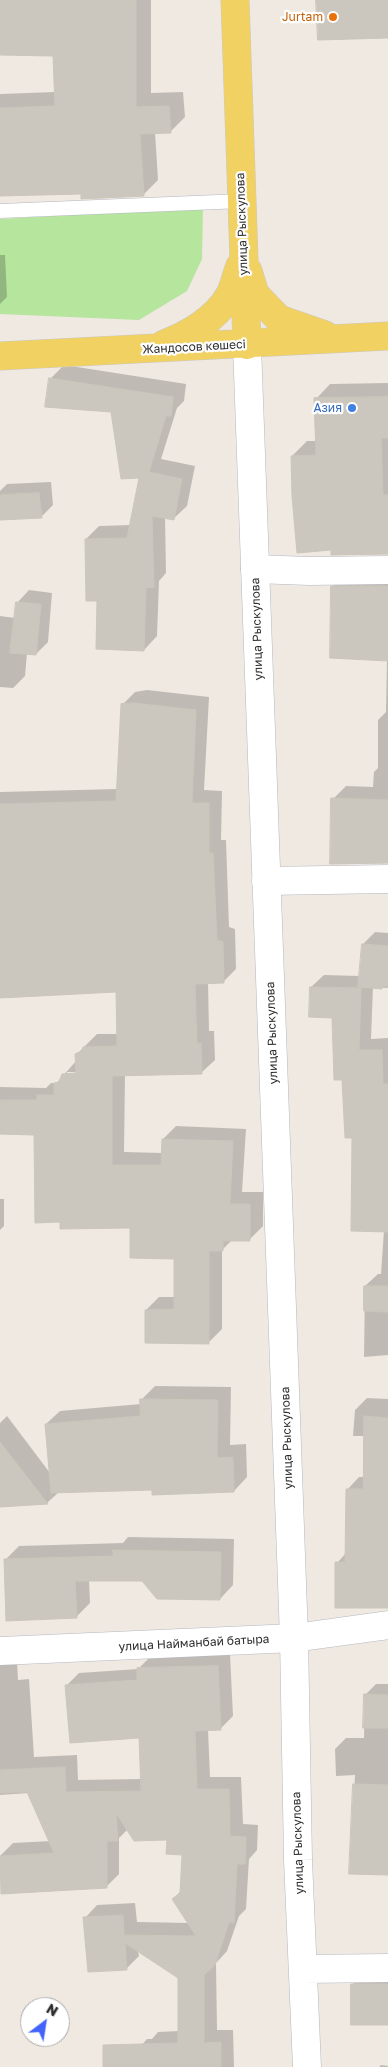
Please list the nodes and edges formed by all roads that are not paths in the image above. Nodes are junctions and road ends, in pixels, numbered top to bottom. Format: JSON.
{"nodes":[{"id":1,"x":235,"y":0,"type":"edge"},
{"id":2,"x":242,"y":201,"type":"junction"},
{"id":3,"x":0,"y":211,"type":"edge"},
{"id":4,"x":243,"y":255,"type":"junction"},
{"id":5,"x":388,"y":336,"type":"edge"},
{"id":6,"x":340,"y":339,"type":"junction"},
{"id":7,"x":246,"y":345,"type":"junction"},
{"id":8,"x":151,"y":349,"type":"junction"},
{"id":9,"x":0,"y":356,"type":"edge"},
{"id":10,"x":255,"y":569,"type":"junction"},
{"id":11,"x":388,"y":570,"type":"edge"},
{"id":12,"x":388,"y":879,"type":"edge"},
{"id":13,"x":266,"y":881,"type":"junction"},
{"id":14,"x":388,"y":1625,"type":"edge"},
{"id":15,"x":294,"y":1638,"type":"junction"},
{"id":16,"x":0,"y":1651,"type":"edge"},
{"id":17,"x":388,"y":1968,"type":"edge"},
{"id":18,"x":302,"y":1969,"type":"junction"},
{"id":19,"x":306,"y":2067,"type":"edge"}],
"edges":[{"from":1,"to":2,"type":"main road","name":"улица Рыскулова"},
{"from":2,"to":3,"type":"lane"},
{"from":2,"to":4,"type":"main road","name":"улица Рыскулова"},
{"from":4,"to":6,"type":"main road"},
{"from":4,"to":7,"type":"main road","name":"улица Рыскулова"},
{"from":4,"to":8,"type":"main road"},
{"from":5,"to":6,"type":"main road","name":"Жандосов көшесі"},
{"from":6,"to":7,"type":"main road","name":"Жандосов көшесі"},
{"from":7,"to":8,"type":"main road","name":"Жандосов көшесі"},
{"from":7,"to":10,"type":"street","name":"улица Рыскулова"},
{"from":8,"to":9,"type":"main road","name":"Жандосов көшесі"},
{"from":10,"to":11,"type":"street"},
{"from":10,"to":13,"type":"street","name":"улица Рыскулова"},
{"from":12,"to":13,"type":"street"},
{"from":13,"to":15,"type":"street","name":"улица Рыскулова"},
{"from":14,"to":15,"type":"street","name":"улица Найманбай батыра"},
{"from":15,"to":16,"type":"street","name":"улица Найманбай батыра"},
{"from":15,"to":18,"type":"street","name":"улица Рыскулова"},
{"from":17,"to":18,"type":"street"},
{"from":18,"to":19,"type":"street","name":"улица Рыскулова"}]}
